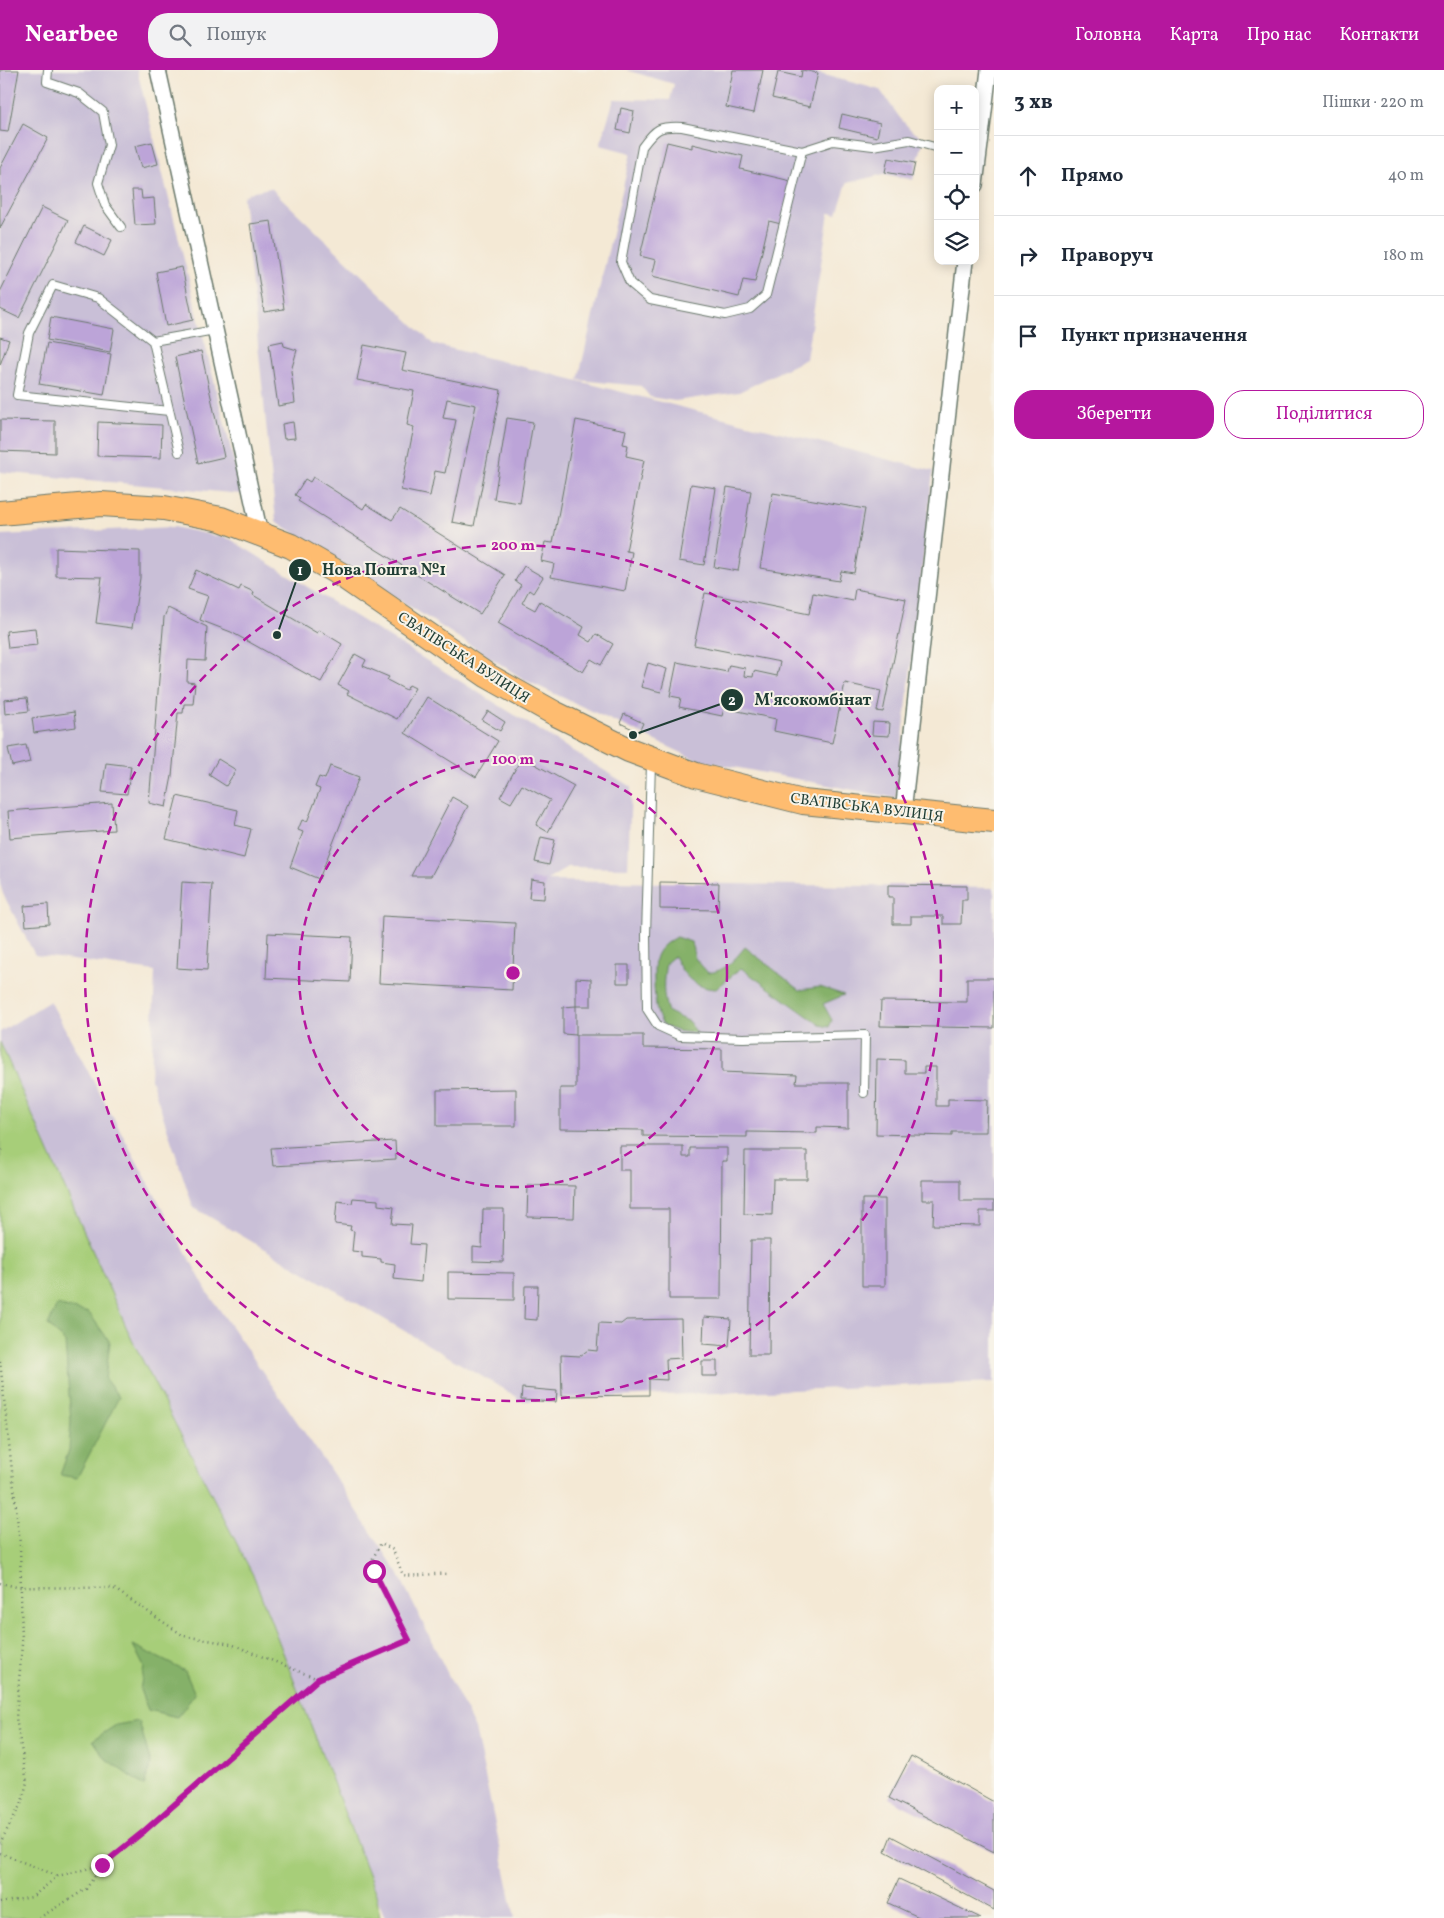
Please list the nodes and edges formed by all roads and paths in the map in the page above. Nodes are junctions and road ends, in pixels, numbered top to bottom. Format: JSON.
{"nodes":[{"id":1,"x":48,"y":70,"type":"edge"},
{"id":2,"x":158,"y":70,"type":"edge"},
{"id":3,"x":989,"y":70,"type":"edge"},
{"id":4,"x":979,"y":146,"type":"edge"},
{"id":5,"x":934,"y":147,"type":"edge"},
{"id":6,"x":802,"y":151,"type":"junction"},
{"id":7,"x":121,"y":227,"type":"dead end"},
{"id":8,"x":966,"y":265,"type":"edge"},
{"id":9,"x":215,"y":330,"type":"junction"},
{"id":10,"x":153,"y":341,"type":"junction"},
{"id":11,"x":170,"y":412,"type":"junction"},
{"id":12,"x":179,"y":452,"type":"dead end"},
{"id":13,"x":0,"y":512,"type":"edge"},
{"id":14,"x":260,"y":534,"type":"junction"},
{"id":15,"x":651,"y":758,"type":"junction"},
{"id":16,"x":903,"y":812,"type":"junction"},
{"id":17,"x":994,"y":821,"type":"edge"},
{"id":18,"x":864,"y":1093,"type":"dead end"},
{"id":19,"x":2,"y":1148,"type":"dead end"},
{"id":20,"x":0,"y":1155,"type":"edge"},
{"id":21,"x":0,"y":1361,"type":"edge"},
{"id":22,"x":446,"y":1574,"type":"dead end"},
{"id":23,"x":0,"y":1583,"type":"edge"},
{"id":24,"x":20,"y":1587,"type":"junction"},
{"id":25,"x":318,"y":1679,"type":"junction"},
{"id":26,"x":0,"y":1844,"type":"edge"},
{"id":27,"x":0,"y":1853,"type":"edge"},
{"id":28,"x":102,"y":1865,"type":"junction"},
{"id":29,"x":58,"y":1876,"type":"junction"},
{"id":30,"x":0,"y":1903,"type":"edge"},
{"id":31,"x":39,"y":1918,"type":"edge"}],
"edges":[{"from":1,"to":7,"type":"lane"},
{"from":2,"to":9,"type":"street"},
{"from":3,"to":4,"type":"street"},
{"from":5,"to":6,"type":"lane"},
{"from":6,"to":6,"type":"lane"},
{"from":8,"to":16,"type":"street"},
{"from":9,"to":10,"type":"lane"},
{"from":9,"to":14,"type":"street"},
{"from":10,"to":11,"type":"lane"},
{"from":10,"to":11,"type":"lane"},
{"from":11,"to":12,"type":"lane"},
{"from":13,"to":14,"type":"main road","name":"СВАТІВСЬКА ВУЛИЦЯ"},
{"from":14,"to":15,"type":"main road","name":"СВАТІВСЬКА ВУЛИЦЯ"},
{"from":15,"to":16,"type":"main road","name":"СВАТІВСЬКА ВУЛИЦЯ"},
{"from":15,"to":18,"type":"lane"},
{"from":16,"to":17,"type":"main road","name":"СВАТІВСЬКА ВУЛИЦЯ"},
{"from":19,"to":20,"type":"path"},
{"from":21,"to":24,"type":"path"},
{"from":22,"to":25,"type":"path"},
{"from":23,"to":24,"type":"path"},
{"from":24,"to":25,"type":"path"},
{"from":24,"to":26,"type":"path"},
{"from":25,"to":28,"type":"path"},
{"from":27,"to":29,"type":"path"},
{"from":28,"to":29,"type":"path"},
{"from":28,"to":31,"type":"path"},
{"from":29,"to":30,"type":"path"}]}
